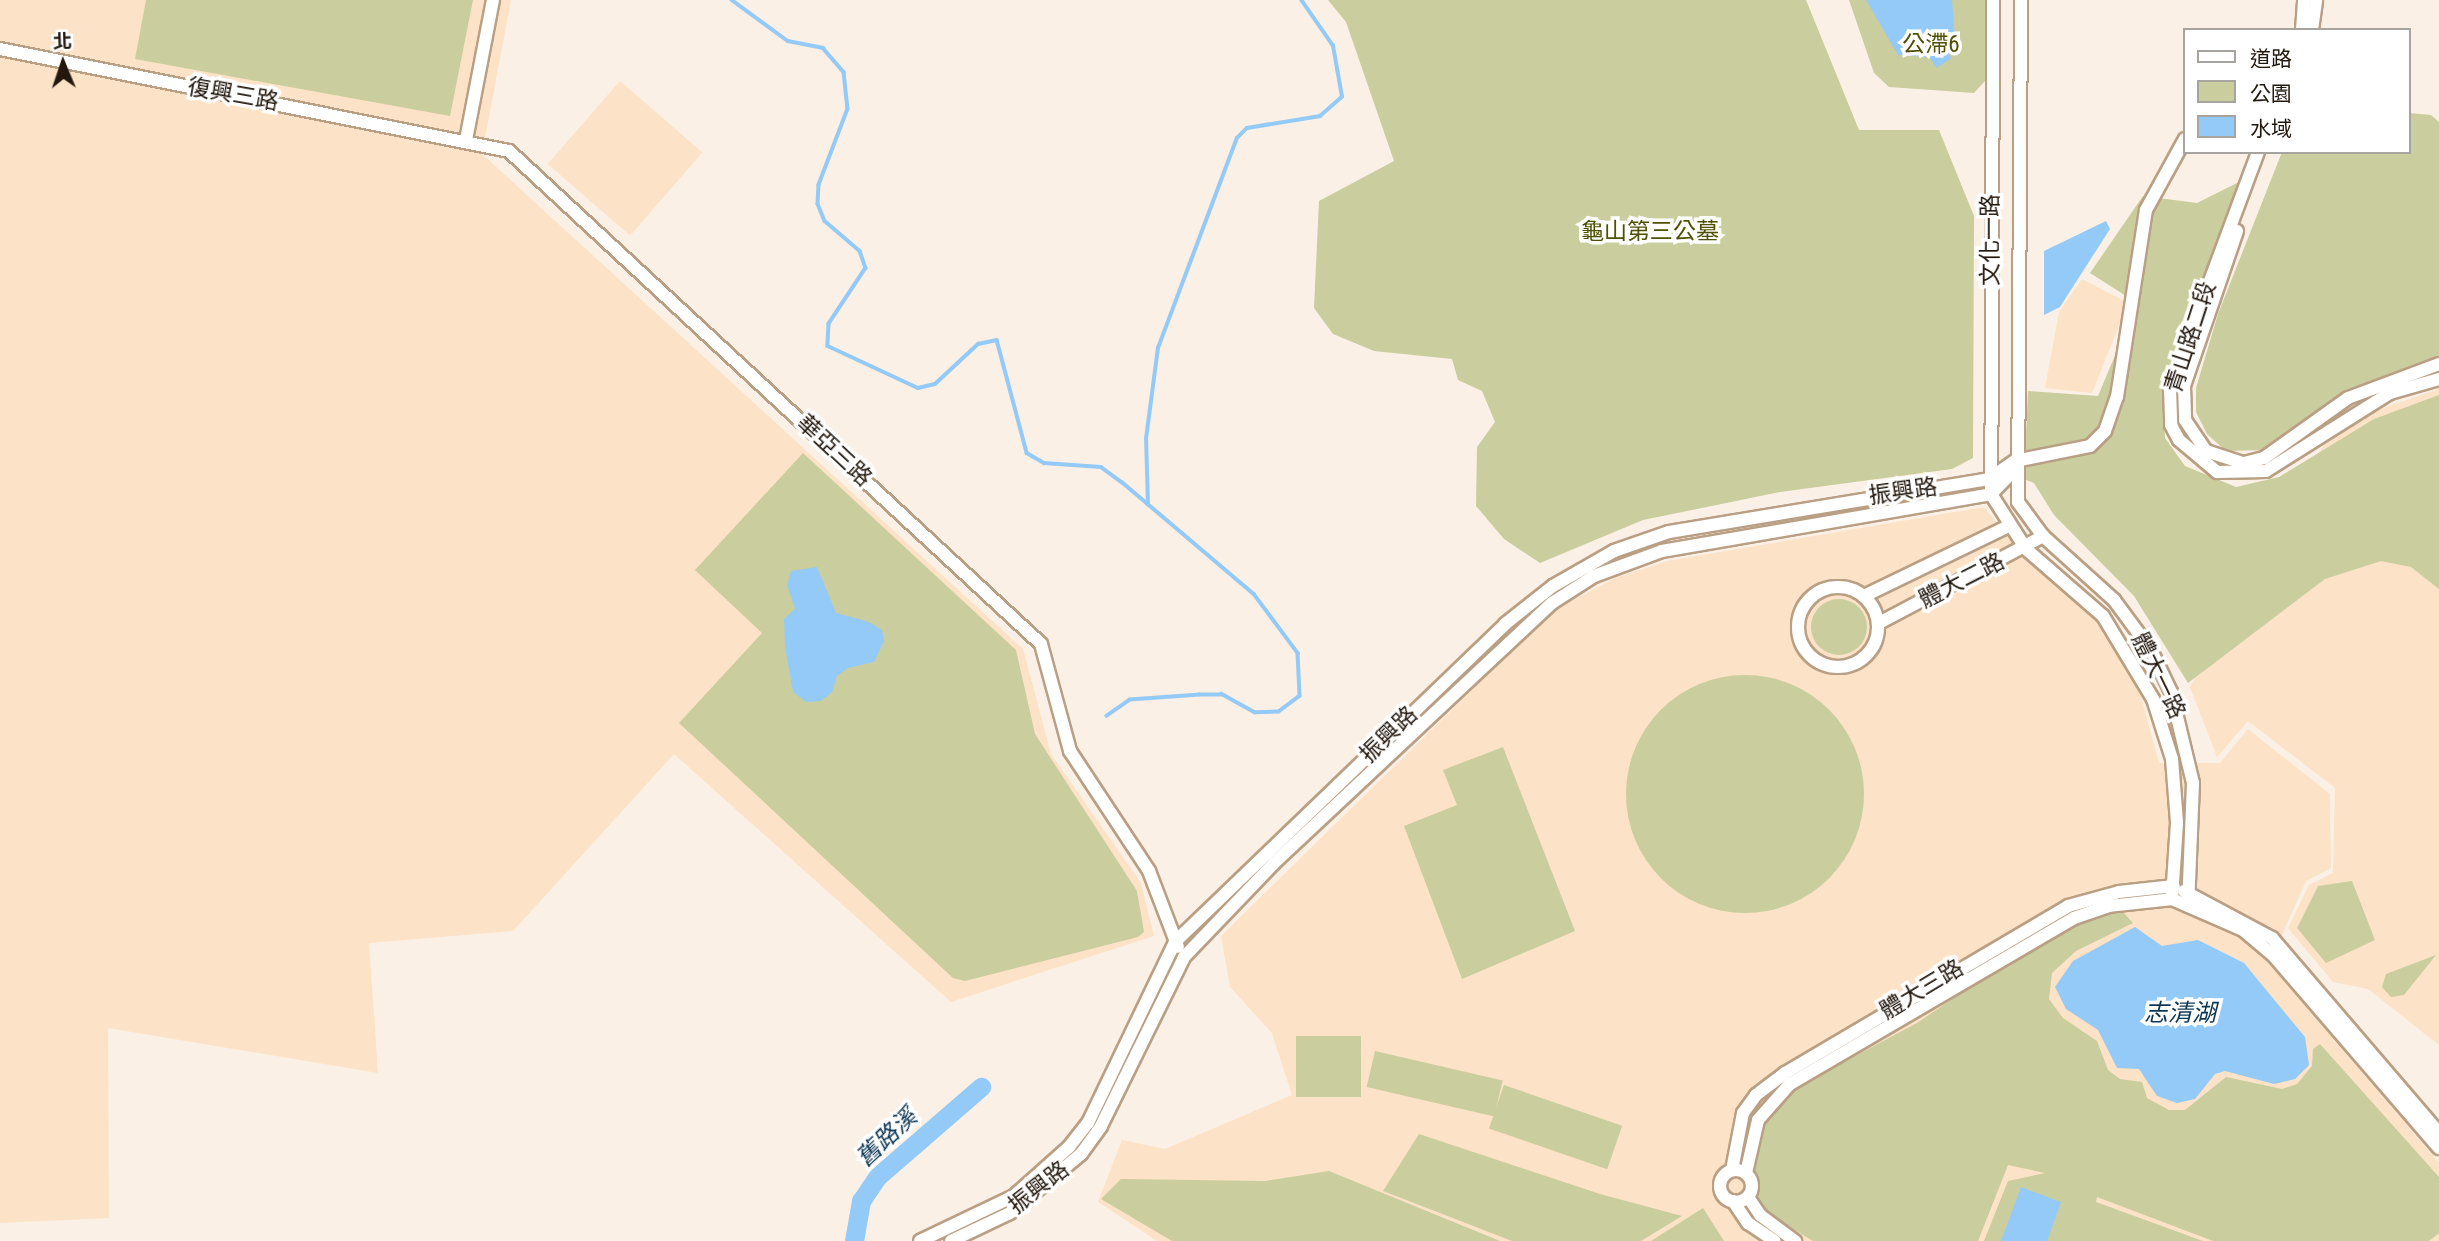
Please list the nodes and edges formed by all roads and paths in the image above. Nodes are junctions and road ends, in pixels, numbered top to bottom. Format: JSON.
{"nodes":[{"id":1,"x":493,"y":0,"type":"edge"},
{"id":2,"x":1993,"y":0,"type":"edge"},
{"id":3,"x":2021,"y":0,"type":"edge"},
{"id":4,"x":2304,"y":0,"type":"edge"},
{"id":5,"x":2316,"y":0,"type":"edge"},
{"id":6,"x":2302,"y":28,"type":"edge"},
{"id":7,"x":2312,"y":28,"type":"edge"},
{"id":8,"x":0,"y":49,"type":"edge"},
{"id":9,"x":466,"y":140,"type":"junction"},
{"id":10,"x":2184,"y":141,"type":"edge"},
{"id":11,"x":2184,"y":154,"type":"edge"},
{"id":12,"x":2257,"y":154,"type":"edge"},
{"id":13,"x":2266,"y":154,"type":"edge"},
{"id":14,"x":2439,"y":364,"type":"edge"},
{"id":15,"x":2439,"y":379,"type":"edge"},
{"id":16,"x":2015,"y":464,"type":"junction"},
{"id":17,"x":1989,"y":480,"type":"junction"},
{"id":18,"x":1992,"y":494,"type":"junction"},
{"id":19,"x":2009,"y":526,"type":"junction"},
{"id":20,"x":2043,"y":536,"type":"junction"},
{"id":21,"x":2026,"y":549,"type":"junction"},
{"id":22,"x":1864,"y":596,"type":"junction"},
{"id":23,"x":1879,"y":623,"type":"junction"},
{"id":24,"x":2173,"y":892,"type":"junction"},
{"id":25,"x":2189,"y":900,"type":"junction"},
{"id":26,"x":1175,"y":942,"type":"junction"},
{"id":27,"x":1184,"y":957,"type":"junction"},
{"id":28,"x":2439,"y":1133,"type":"edge"},
{"id":29,"x":1085,"y":1138,"type":"junction"},
{"id":30,"x":2439,"y":1148,"type":"edge"},
{"id":31,"x":1732,"y":1170,"type":"junction"},
{"id":32,"x":1746,"y":1173,"type":"junction"},
{"id":33,"x":1748,"y":1197,"type":"junction"},
{"id":34,"x":1733,"y":1202,"type":"junction"},
{"id":35,"x":920,"y":1241,"type":"edge"},
{"id":36,"x":951,"y":1241,"type":"edge"},
{"id":37,"x":1775,"y":1241,"type":"edge"},
{"id":38,"x":1795,"y":1241,"type":"edge"}],
"edges":[{"from":1,"to":9,"type":"street"},
{"from":2,"to":17,"type":"street","name":"文化一路"},
{"from":3,"to":16,"type":"street","name":"文化一路"},
{"from":4,"to":6,"type":"street"},
{"from":5,"to":7,"type":"street"},
{"from":8,"to":9,"type":"street","name":"復興三路"},
{"from":9,"to":26,"type":"street","name":"華亞三路"},
{"from":10,"to":16,"type":"street"},
{"from":11,"to":16,"type":"street"},
{"from":12,"to":15,"type":"street","name":"青山路二段"},
{"from":13,"to":14,"type":"street","name":"青山路二段"},
{"from":16,"to":17,"type":"street","name":"振興路"},
{"from":16,"to":18,"type":"street"},
{"from":16,"to":20,"type":"street","name":"體大一路"},
{"from":17,"to":18,"type":"street","name":"體大一路"},
{"from":17,"to":26,"type":"street","name":"振興路"},
{"from":18,"to":19,"type":"street","name":"體大一路"},
{"from":18,"to":27,"type":"street","name":"振興路"},
{"from":19,"to":21,"type":"street","name":"體大一路"},
{"from":19,"to":22,"type":"street","name":"體大二路"},
{"from":20,"to":21,"type":"street","name":"體大二路"},
{"from":20,"to":25,"type":"street","name":"體大一路"},
{"from":21,"to":23,"type":"street","name":"體大二路"},
{"from":21,"to":24,"type":"street","name":"體大一路"},
{"from":22,"to":23,"type":"street"},
{"from":22,"to":23,"type":"street"},
{"from":24,"to":25,"type":"street"},
{"from":24,"to":31,"type":"street","name":"體大三路"},
{"from":24,"to":32,"type":"street","name":"體大三路"},
{"from":25,"to":28,"type":"street"},
{"from":25,"to":30,"type":"street"},
{"from":26,"to":27,"type":"street","name":"華亞三路"},
{"from":26,"to":29,"type":"street","name":"振興路"},
{"from":27,"to":29,"type":"street","name":"振興路"},
{"from":29,"to":35,"type":"street","name":"振興路"},
{"from":29,"to":36,"type":"street","name":"振興路"},
{"from":31,"to":32,"type":"street"},
{"from":31,"to":34,"type":"street"},
{"from":32,"to":33,"type":"street"},
{"from":33,"to":34,"type":"street"},
{"from":33,"to":38,"type":"street"},
{"from":34,"to":37,"type":"street"}]}
